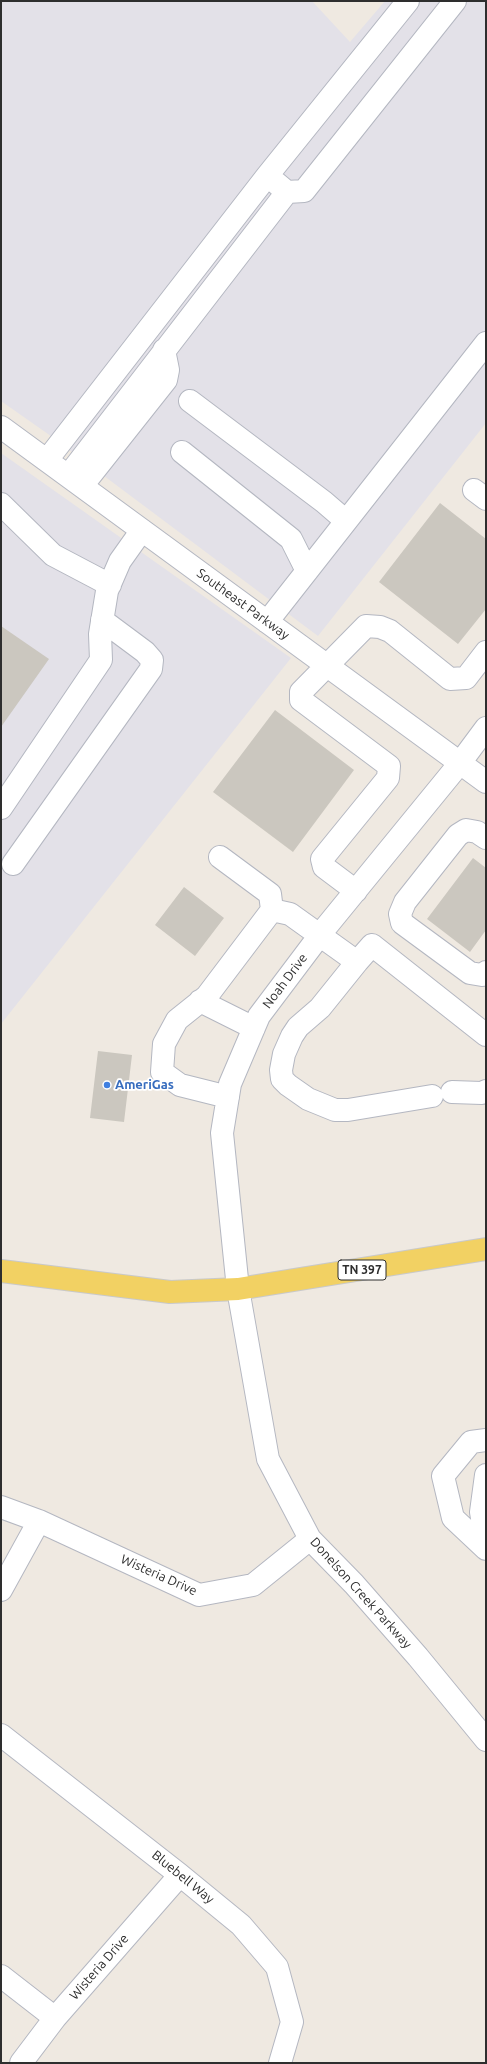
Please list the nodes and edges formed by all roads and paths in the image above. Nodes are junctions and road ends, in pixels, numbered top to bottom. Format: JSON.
{"nodes":[{"id":1,"x":408,"y":1,"type":"edge"},
{"id":2,"x":455,"y":1,"type":"edge"},
{"id":3,"x":267,"y":176,"type":"junction"},
{"id":4,"x":287,"y":192,"type":"junction"},
{"id":5,"x":486,"y":343,"type":"edge"},
{"id":6,"x":190,"y":401,"type":"dead end"},
{"id":7,"x":1,"y":427,"type":"edge"},
{"id":8,"x":182,"y":452,"type":"dead end"},
{"id":9,"x":47,"y":460,"type":"junction"},
{"id":10,"x":75,"y":481,"type":"junction"},
{"id":11,"x":1,"y":504,"type":"edge"},
{"id":12,"x":346,"y":521,"type":"junction"},
{"id":13,"x":142,"y":530,"type":"junction"},
{"id":14,"x":307,"y":571,"type":"junction"},
{"id":15,"x":110,"y":585,"type":"junction"},
{"id":16,"x":102,"y":620,"type":"junction"},
{"id":17,"x":267,"y":622,"type":"junction"},
{"id":18,"x":486,"y":652,"type":"edge"},
{"id":19,"x":326,"y":665,"type":"junction"},
{"id":20,"x":486,"y":728,"type":"edge"},
{"id":21,"x":460,"y":763,"type":"junction"},
{"id":22,"x":486,"y":782,"type":"edge"},
{"id":23,"x":1,"y":808,"type":"edge"},
{"id":24,"x":486,"y":838,"type":"edge"},
{"id":25,"x":220,"y":857,"type":"dead end"},
{"id":26,"x":12,"y":864,"type":"dead end"},
{"id":27,"x":356,"y":891,"type":"junction"},
{"id":28,"x":272,"y":910,"type":"junction"},
{"id":29,"x":321,"y":935,"type":"junction"},
{"id":30,"x":357,"y":962,"type":"junction"},
{"id":31,"x":486,"y":972,"type":"edge"},
{"id":32,"x":200,"y":1002,"type":"junction"},
{"id":33,"x":254,"y":1028,"type":"junction"},
{"id":34,"x":486,"y":1035,"type":"edge"},
{"id":35,"x":486,"y":1091,"type":"edge"},
{"id":36,"x":228,"y":1097,"type":"junction"},
{"id":37,"x":486,"y":1249,"type":"edge"},
{"id":38,"x":1,"y":1271,"type":"edge"},
{"id":39,"x":238,"y":1289,"type":"junction"},
{"id":40,"x":486,"y":1440,"type":"edge"},
{"id":41,"x":486,"y":1475,"type":"edge"},
{"id":42,"x":1,"y":1507,"type":"edge"},
{"id":43,"x":39,"y":1521,"type":"junction"},
{"id":44,"x":310,"y":1539,"type":"junction"},
{"id":45,"x":486,"y":1543,"type":"edge"},
{"id":46,"x":486,"y":1549,"type":"edge"},
{"id":47,"x":1,"y":1590,"type":"edge"},
{"id":48,"x":1,"y":1735,"type":"edge"},
{"id":49,"x":486,"y":1740,"type":"edge"},
{"id":50,"x":180,"y":1875,"type":"junction"},
{"id":51,"x":1,"y":1976,"type":"edge"},
{"id":52,"x":55,"y":2018,"type":"junction"},
{"id":53,"x":21,"y":2063,"type":"edge"},
{"id":54,"x":280,"y":2063,"type":"edge"}],
"edges":[{"from":1,"to":3,"type":"street"},
{"from":2,"to":4,"type":"street"},
{"from":3,"to":4,"type":"street"},
{"from":3,"to":9,"type":"street"},
{"from":4,"to":10,"type":"street"},
{"from":5,"to":12,"type":"street"},
{"from":6,"to":12,"type":"street"},
{"from":7,"to":9,"type":"street","name":"Southeast Parkway"},
{"from":8,"to":14,"type":"street"},
{"from":9,"to":10,"type":"street","name":"Southeast Parkway"},
{"from":10,"to":13,"type":"street","name":"Southeast Parkway"},
{"from":11,"to":15,"type":"street"},
{"from":12,"to":14,"type":"street"},
{"from":13,"to":15,"type":"street"},
{"from":13,"to":17,"type":"street","name":"Southeast Parkway"},
{"from":14,"to":17,"type":"street"},
{"from":15,"to":16,"type":"street"},
{"from":16,"to":23,"type":"street"},
{"from":16,"to":26,"type":"street"},
{"from":17,"to":19,"type":"street","name":"Southeast Parkway"},
{"from":18,"to":19,"type":"street"},
{"from":19,"to":21,"type":"street","name":"Southeast Parkway"},
{"from":19,"to":27,"type":"street"},
{"from":20,"to":21,"type":"street","name":"Noah Drive"},
{"from":21,"to":22,"type":"street","name":"Southeast Parkway"},
{"from":21,"to":27,"type":"street","name":"Noah Drive"},
{"from":24,"to":31,"type":"street"},
{"from":25,"to":28,"type":"street"},
{"from":27,"to":29,"type":"street","name":"Noah Drive"},
{"from":28,"to":29,"type":"street"},
{"from":28,"to":32,"type":"street"},
{"from":29,"to":30,"type":"street"},
{"from":29,"to":33,"type":"street","name":"Noah Drive"},
{"from":30,"to":34,"type":"street"},
{"from":30,"to":35,"type":"street"},
{"from":32,"to":33,"type":"street"},
{"from":32,"to":36,"type":"street"},
{"from":33,"to":36,"type":"street","name":"Noah Drive"},
{"from":36,"to":39,"type":"street","name":"Noah Drive"},
{"from":37,"to":39,"type":"main road","number":"TN 397"},
{"from":38,"to":39,"type":"main road","number":"TN 397"},
{"from":39,"to":44,"type":"street","name":"Donelson Creek Parkway"},
{"from":40,"to":46,"type":"street"},
{"from":41,"to":45,"type":"street"},
{"from":42,"to":43,"type":"street","name":"Wisteria Drive"},
{"from":43,"to":44,"type":"street","name":"Wisteria Drive"},
{"from":43,"to":47,"type":"street"},
{"from":44,"to":49,"type":"street","name":"Donelson Creek Parkway"},
{"from":48,"to":50,"type":"street","name":"Bluebell Way"},
{"from":50,"to":52,"type":"street","name":"Wisteria Drive"},
{"from":50,"to":54,"type":"street","name":"Bluebell Way"},
{"from":51,"to":52,"type":"street"},
{"from":52,"to":53,"type":"street","name":"Wisteria Drive"}]}
